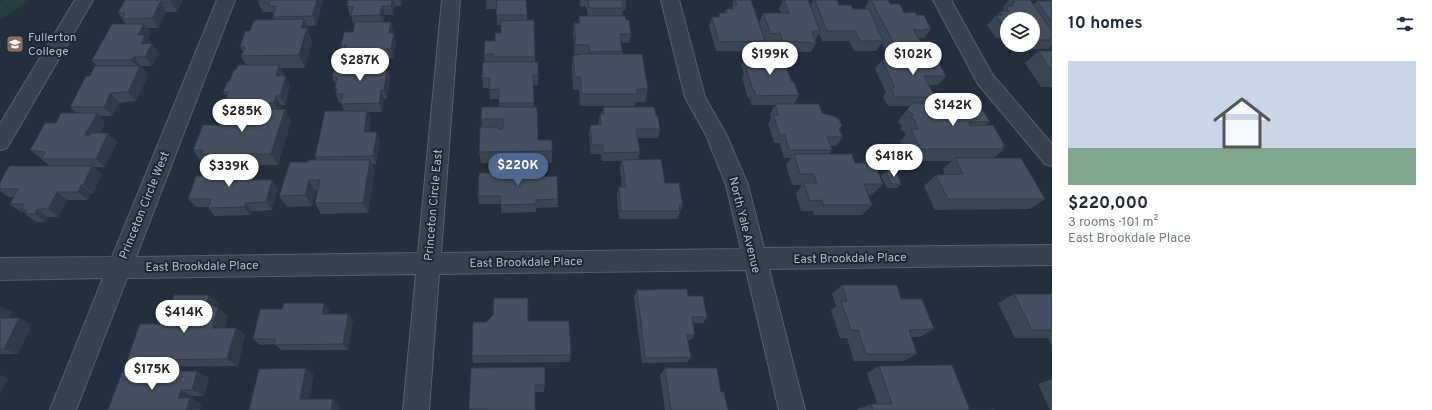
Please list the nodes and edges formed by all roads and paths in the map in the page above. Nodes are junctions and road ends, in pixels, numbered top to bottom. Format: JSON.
{"nodes":[{"id":1,"x":84,"y":0,"type":"edge"},
{"id":2,"x":226,"y":0,"type":"edge"},
{"id":3,"x":451,"y":0,"type":"edge"},
{"id":4,"x":670,"y":0,"type":"edge"},
{"id":5,"x":942,"y":0,"type":"edge"},
{"id":6,"x":0,"y":142,"type":"edge"},
{"id":7,"x":1052,"y":158,"type":"edge"},
{"id":8,"x":1052,"y":255,"type":"edge"},
{"id":9,"x":754,"y":259,"type":"junction"},
{"id":10,"x":427,"y":263,"type":"junction"},
{"id":11,"x":119,"y":267,"type":"junction"},
{"id":12,"x":0,"y":269,"type":"edge"},
{"id":13,"x":63,"y":410,"type":"edge"},
{"id":14,"x":416,"y":410,"type":"edge"},
{"id":15,"x":792,"y":410,"type":"edge"}],
"edges":[{"from":1,"to":6,"type":"street"},
{"from":2,"to":11,"type":"street","name":"Princeton Circle West"},
{"from":3,"to":10,"type":"street","name":"Princeton Circle East"},
{"from":4,"to":9,"type":"street","name":"North Yale Avenue"},
{"from":5,"to":7,"type":"street"},
{"from":8,"to":9,"type":"street","name":"East Brookdale Place"},
{"from":9,"to":10,"type":"street","name":"East Brookdale Place"},
{"from":9,"to":15,"type":"street","name":"North Yale Avenue"},
{"from":10,"to":11,"type":"street","name":"East Brookdale Place"},
{"from":10,"to":14,"type":"street","name":"Princeton Circle East"},
{"from":11,"to":12,"type":"street","name":"East Brookdale Place"},
{"from":11,"to":13,"type":"street","name":"Princeton Circle West"}]}
